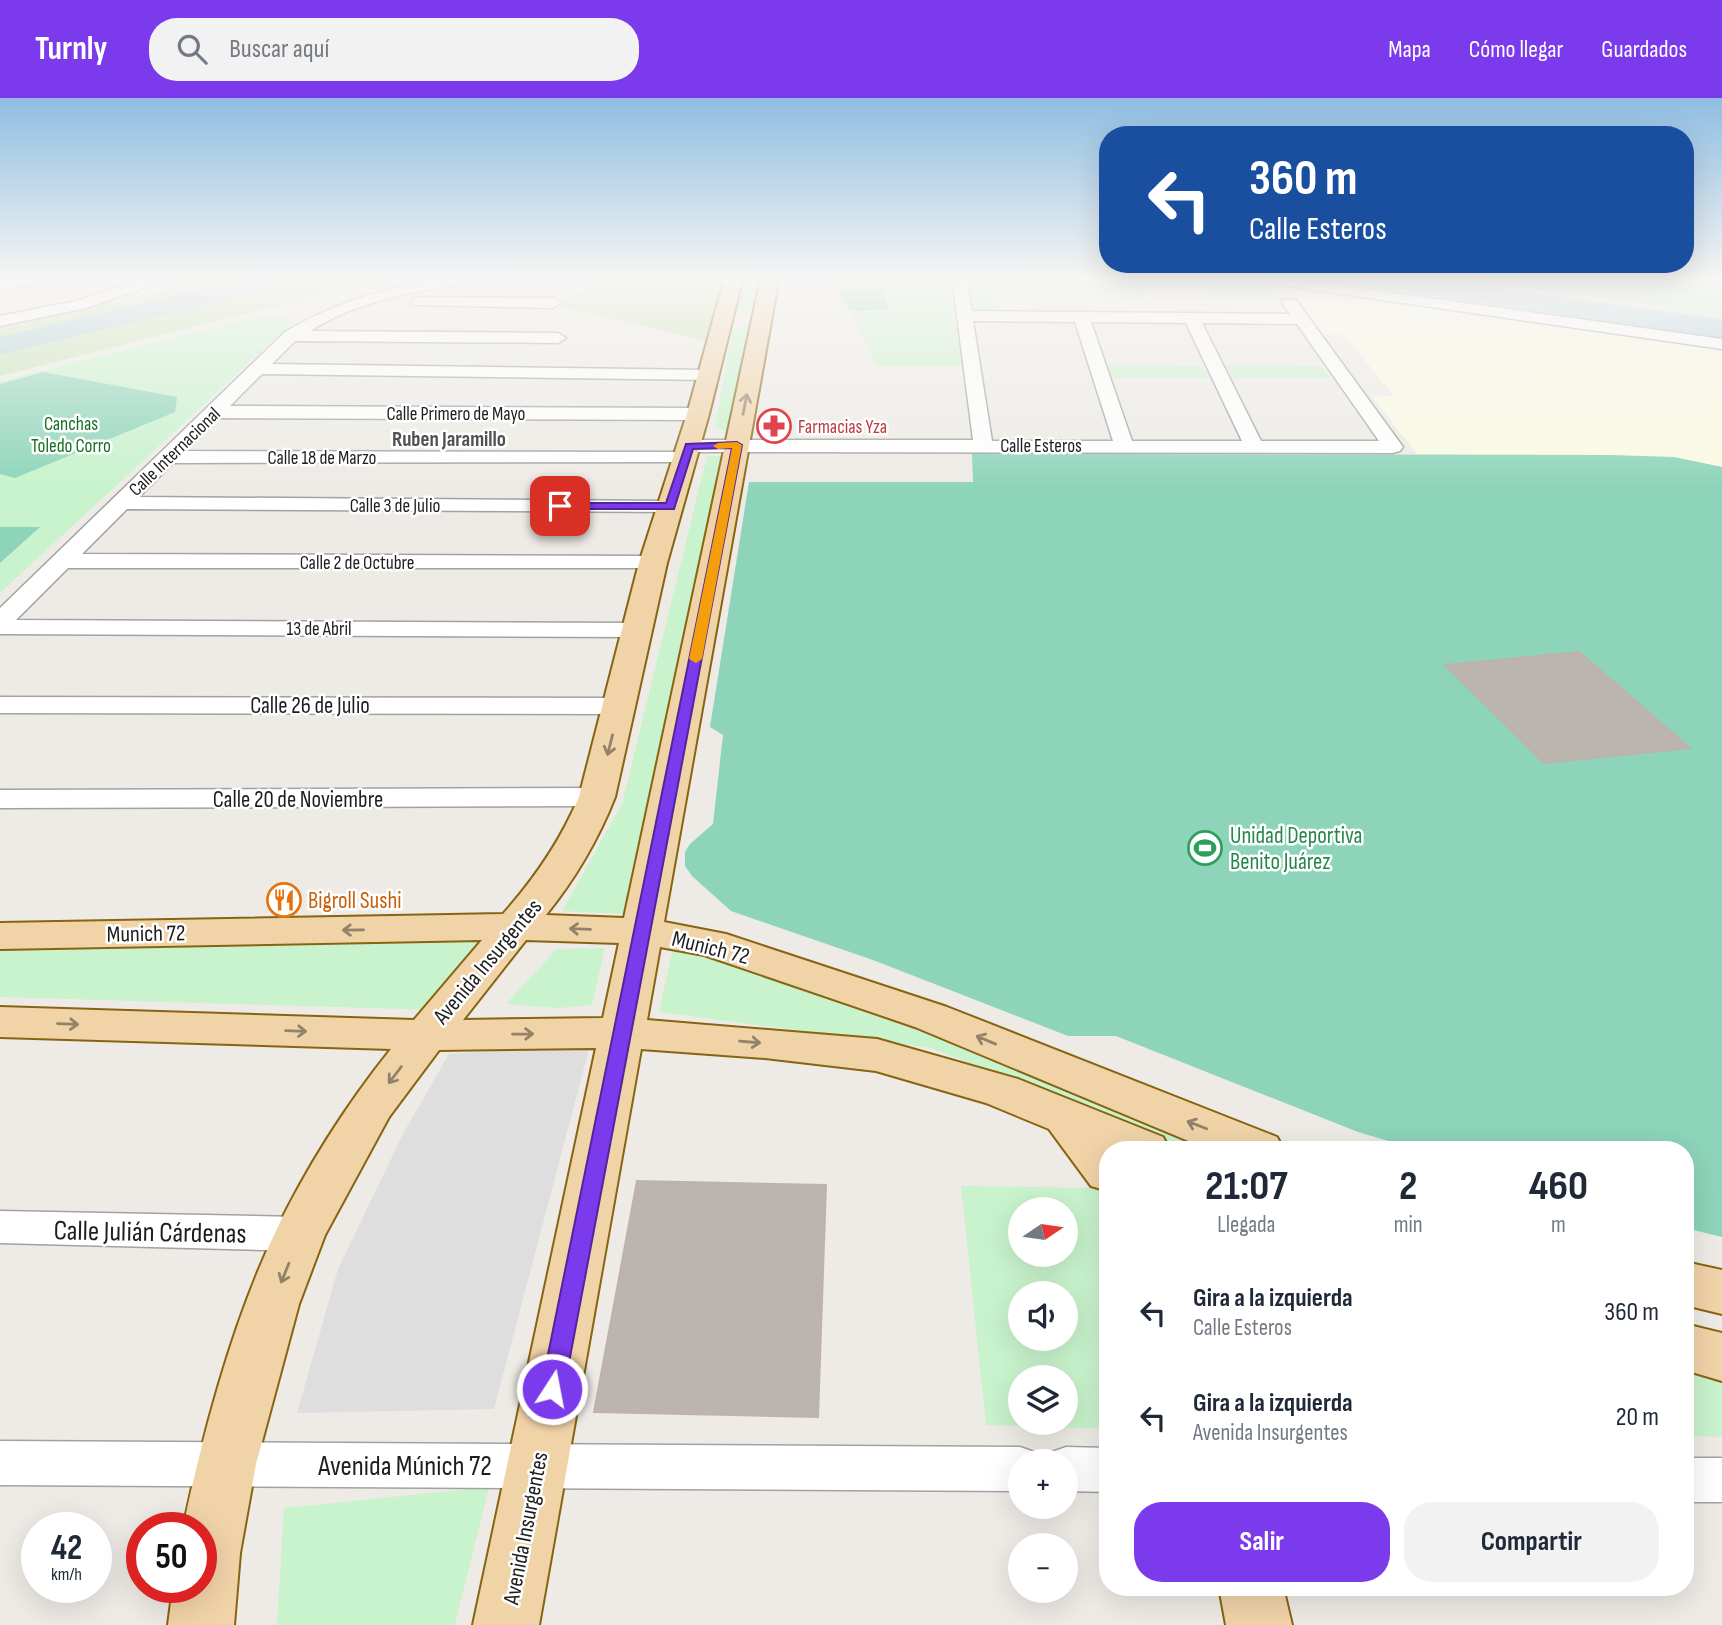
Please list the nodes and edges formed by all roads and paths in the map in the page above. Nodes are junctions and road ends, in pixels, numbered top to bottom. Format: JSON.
{"nodes":[{"id":1,"x":279,"y":348,"type":"edge"},
{"id":2,"x":729,"y":348,"type":"edge"},
{"id":3,"x":740,"y":348,"type":"edge"},
{"id":4,"x":969,"y":348,"type":"edge"},
{"id":5,"x":1091,"y":348,"type":"edge"},
{"id":6,"x":1206,"y":348,"type":"edge"},
{"id":7,"x":1324,"y":348,"type":"edge"},
{"id":8,"x":259,"y":369,"type":"junction"},
{"id":9,"x":213,"y":412,"type":"junction"},
{"id":10,"x":695,"y":423,"type":"junction"},
{"id":11,"x":983,"y":444,"type":"junction"},
{"id":12,"x":737,"y":445,"type":"junction"},
{"id":13,"x":1124,"y":445,"type":"junction"},
{"id":14,"x":1254,"y":446,"type":"junction"},
{"id":15,"x":168,"y":457,"type":"junction"},
{"id":16,"x":121,"y":503,"type":"junction"},
{"id":17,"x":670,"y":506,"type":"junction"},
{"id":18,"x":61,"y":561,"type":"junction"},
{"id":19,"x":653,"y":563,"type":"junction"},
{"id":20,"x":0,"y":621,"type":"edge"},
{"id":21,"x":0,"y":627,"type":"edge"},
{"id":22,"x":637,"y":630,"type":"junction"},
{"id":23,"x":0,"y":705,"type":"edge"},
{"id":24,"x":620,"y":706,"type":"junction"},
{"id":25,"x":597,"y":797,"type":"junction"},
{"id":26,"x":0,"y":799,"type":"edge"},
{"id":27,"x":514,"y":927,"type":"junction"},
{"id":28,"x":642,"y":931,"type":"junction"},
{"id":29,"x":0,"y":936,"type":"edge"},
{"id":30,"x":0,"y":1022,"type":"edge"},
{"id":31,"x":622,"y":1033,"type":"junction"},
{"id":32,"x":426,"y":1035,"type":"junction"},
{"id":33,"x":1066,"y":1117,"type":"junction"},
{"id":34,"x":1124,"y":1141,"type":"edge"},
{"id":35,"x":1237,"y":1141,"type":"edge"},
{"id":36,"x":1099,"y":1161,"type":"edge"},
{"id":37,"x":0,"y":1227,"type":"edge"},
{"id":38,"x":300,"y":1234,"type":"junction"},
{"id":39,"x":1694,"y":1285,"type":"edge"},
{"id":40,"x":1722,"y":1292,"type":"edge"},
{"id":41,"x":1694,"y":1349,"type":"edge"},
{"id":42,"x":1722,"y":1357,"type":"edge"},
{"id":43,"x":0,"y":1462,"type":"edge"},
{"id":44,"x":226,"y":1464,"type":"junction"},
{"id":45,"x":537,"y":1466,"type":"junction"},
{"id":46,"x":1008,"y":1469,"type":"edge"},
{"id":47,"x":1078,"y":1469,"type":"edge"},
{"id":48,"x":1099,"y":1470,"type":"edge"},
{"id":49,"x":1694,"y":1480,"type":"edge"},
{"id":50,"x":1722,"y":1480,"type":"edge"},
{"id":51,"x":1253,"y":1596,"type":"edge"},
{"id":52,"x":201,"y":1625,"type":"edge"},
{"id":53,"x":506,"y":1625,"type":"edge"},
{"id":54,"x":1259,"y":1625,"type":"edge"}],
"edges":[{"from":1,"to":8,"type":"street","name":"Calle Internacional"},
{"from":2,"to":10,"type":"main road","name":"Avenida Insurgentes"},
{"from":12,"to":3,"type":"main road","name":"Avenida Insurgentes","one_way":true},
{"from":4,"to":11,"type":"street"},
{"from":5,"to":13,"type":"street"},
{"from":6,"to":14,"type":"street"},
{"from":7,"to":14,"type":"street","name":"Calle Esteros"},
{"from":8,"to":9,"type":"street","name":"Calle Internacional"},
{"from":8,"to":10,"type":"street"},
{"from":9,"to":10,"type":"street","name":"Calle Primero de Mayo"},
{"from":9,"to":15,"type":"street","name":"Calle Internacional"},
{"from":10,"to":12,"type":"street","name":"Calle Esteros"},
{"from":10,"to":15,"type":"street","name":"Calle 18 de Marzo"},
{"from":10,"to":17,"type":"main road","name":"Avenida Insurgentes"},
{"from":11,"to":12,"type":"street","name":"Calle Esteros"},
{"from":11,"to":13,"type":"street","name":"Calle Esteros"},
{"from":12,"to":28,"type":"main road","name":"Avenida Insurgentes"},
{"from":13,"to":14,"type":"street","name":"Calle Esteros"},
{"from":15,"to":16,"type":"street","name":"Calle Internacional"},
{"from":16,"to":17,"type":"street","name":"Calle 3 de Julio"},
{"from":16,"to":18,"type":"street","name":"Calle Internacional"},
{"from":17,"to":19,"type":"main road","name":"Avenida Insurgentes"},
{"from":18,"to":19,"type":"street","name":"Calle 2 de Octubre"},
{"from":18,"to":20,"type":"street","name":"Calle Internacional"},
{"from":19,"to":22,"type":"main road","name":"Avenida Insurgentes"},
{"from":21,"to":22,"type":"street","name":"13 de Abril"},
{"from":22,"to":24,"type":"main road","name":"Avenida Insurgentes"},
{"from":23,"to":24,"type":"street","name":"Calle 26 de Julio"},
{"from":24,"to":25,"type":"main road","name":"Avenida Insurgentes","one_way":true},
{"from":25,"to":26,"type":"street","name":"Calle 20 de Noviembre"},
{"from":25,"to":27,"type":"main road","name":"Avenida Insurgentes"},
{"from":28,"to":27,"type":"main road","name":"Munich 72","one_way":true},
{"from":27,"to":29,"type":"main road","name":"Munich 72","one_way":true},
{"from":27,"to":32,"type":"main road","name":"Avenida Insurgentes"},
{"from":28,"to":31,"type":"main road","name":"Avenida Insurgentes"},
{"from":35,"to":28,"type":"main road","name":"Munich 72","one_way":true},
{"from":30,"to":32,"type":"main road","one_way":true},
{"from":32,"to":31,"type":"main road","one_way":true},
{"from":31,"to":33,"type":"main road","one_way":true},
{"from":31,"to":45,"type":"main road","name":"Avenida Insurgentes"},
{"from":32,"to":38,"type":"main road","name":"Avenida Insurgentes","one_way":true},
{"from":33,"to":34,"type":"main road"},
{"from":33,"to":36,"type":"main road"},
{"from":37,"to":38,"type":"street","name":"Calle Julián Cárdenas"},
{"from":38,"to":44,"type":"main road","name":"Avenida Insurgentes","one_way":true},
{"from":39,"to":40,"type":"main road"},
{"from":41,"to":42,"type":"main road"},
{"from":43,"to":44,"type":"street","name":"Avenida Múnich 72"},
{"from":44,"to":45,"type":"street","name":"Avenida Múnich 72"},
{"from":44,"to":52,"type":"main road","name":"Avenida Insurgentes"},
{"from":45,"to":46,"type":"street","name":"Avenida Múnich 72"},
{"from":45,"to":53,"type":"main road","name":"Avenida Insurgentes"},
{"from":47,"to":48,"type":"street"},
{"from":49,"to":50,"type":"street"},
{"from":51,"to":54,"type":"main road"}]}
